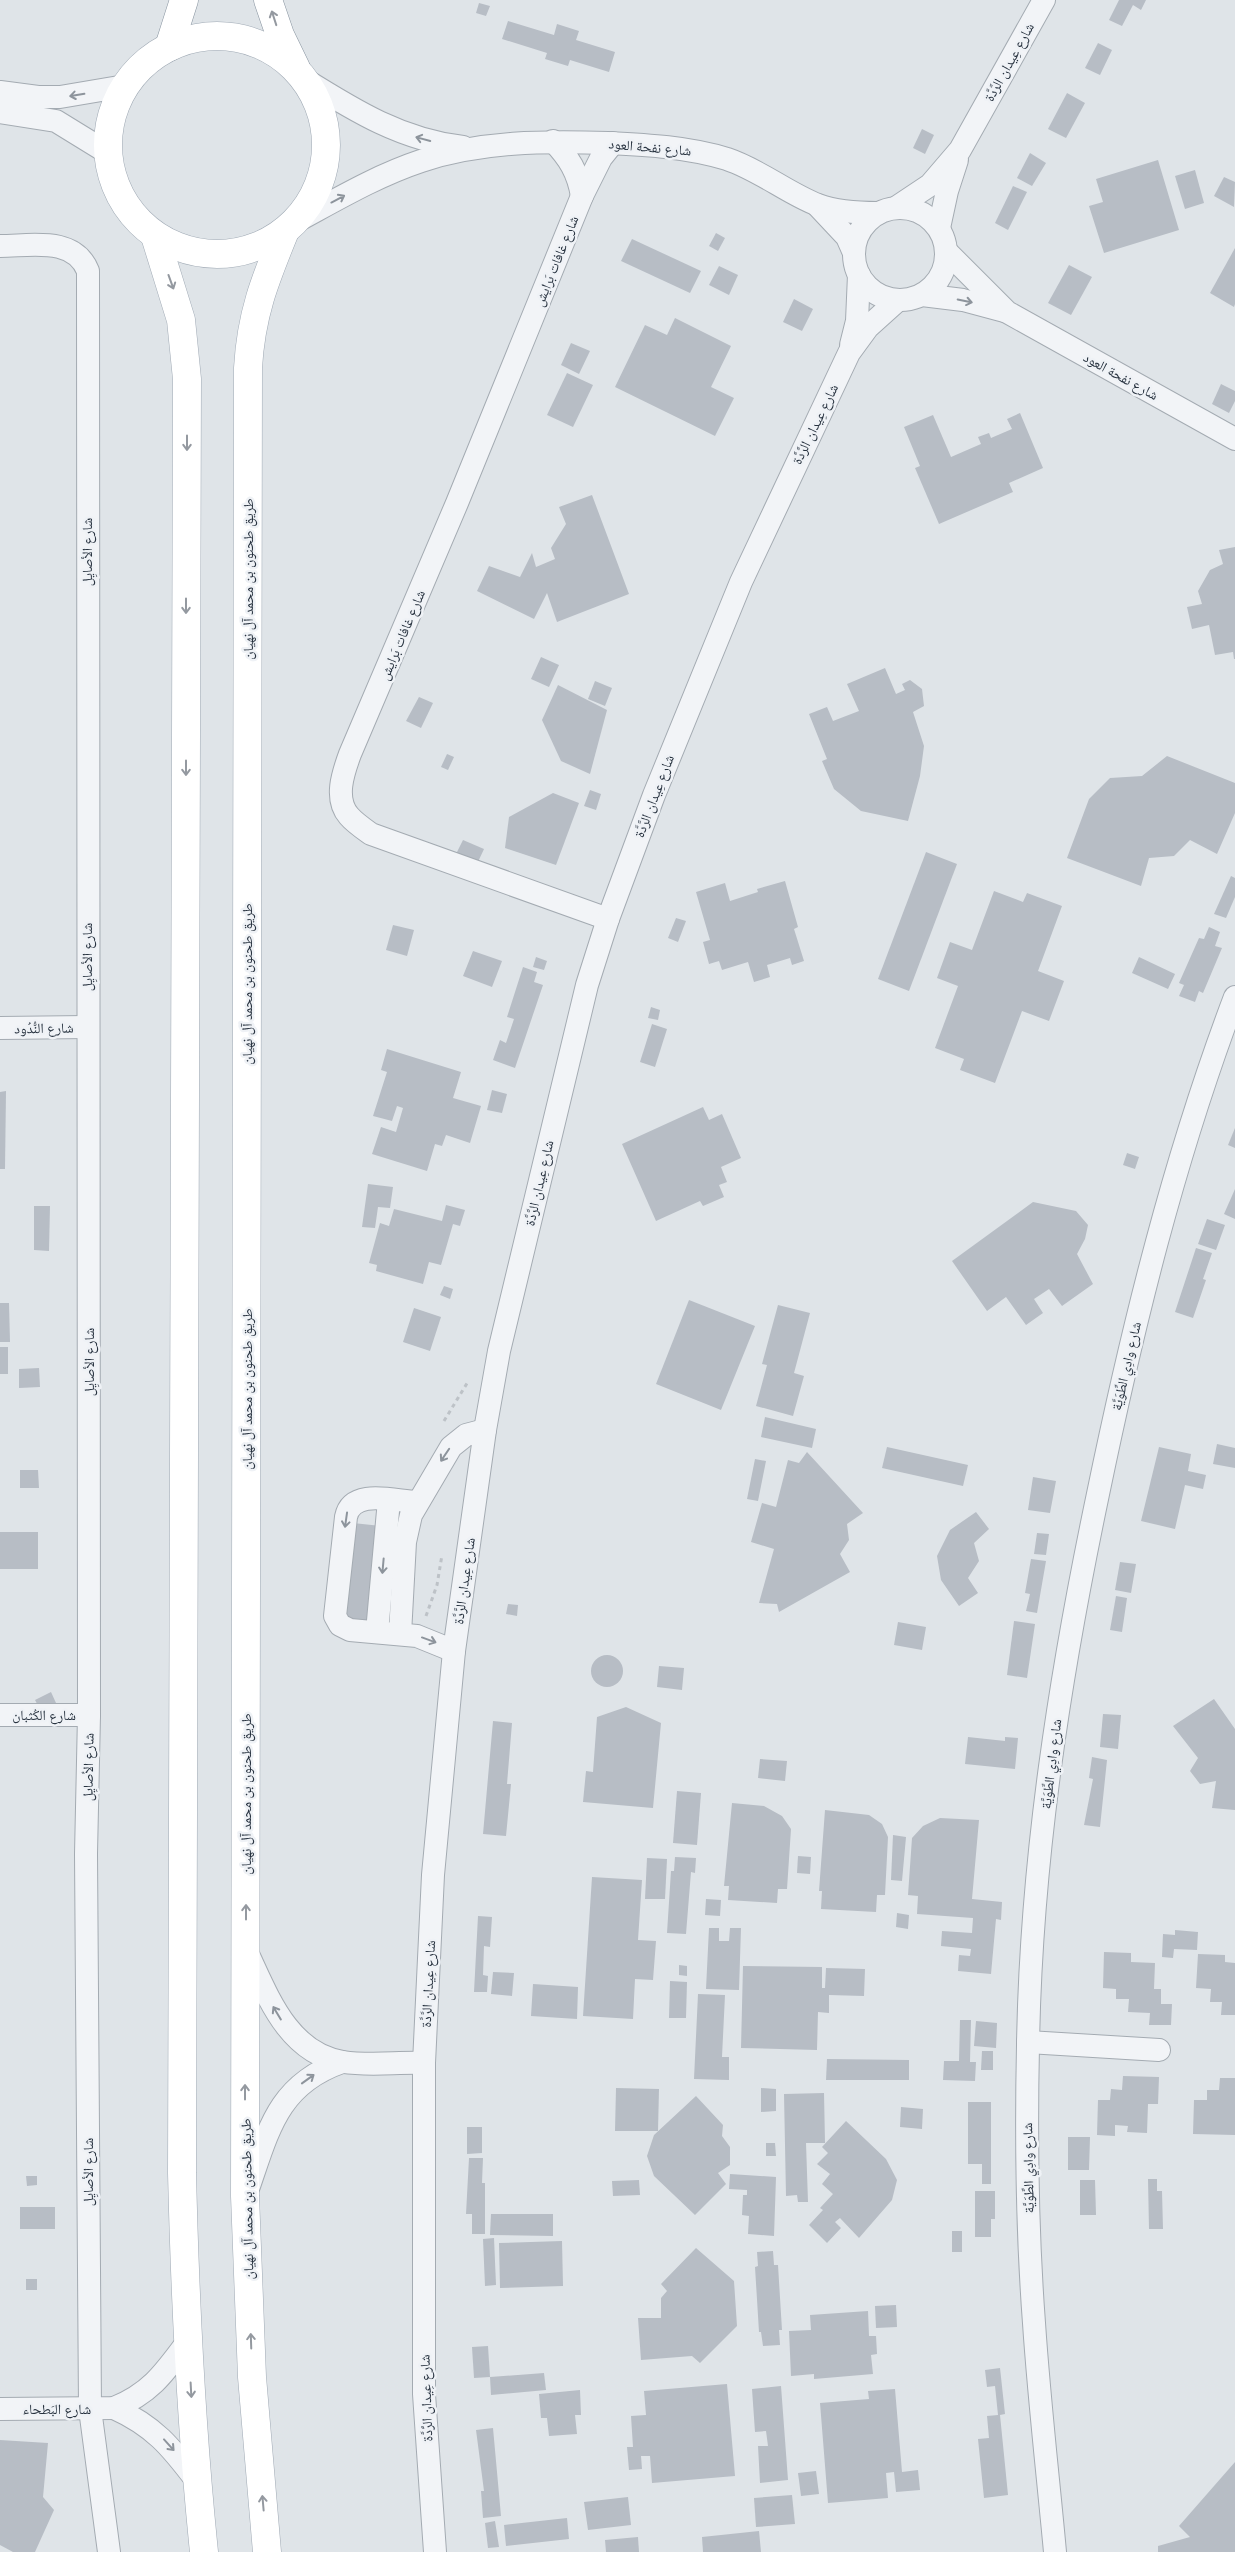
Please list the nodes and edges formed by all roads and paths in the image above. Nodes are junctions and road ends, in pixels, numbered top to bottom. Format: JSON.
{"nodes":[{"id":1,"x":184,"y":0,"type":"edge"},
{"id":2,"x":268,"y":0,"type":"edge"},
{"id":3,"x":1044,"y":0,"type":"edge"},
{"id":4,"x":169,"y":47,"type":"junction"},
{"id":5,"x":300,"y":73,"type":"junction"},
{"id":6,"x":125,"y":86,"type":"junction"},
{"id":7,"x":0,"y":92,"type":"edge"},
{"id":8,"x":0,"y":112,"type":"edge"},
{"id":9,"x":553,"y":141,"type":"junction"},
{"id":10,"x":613,"y":144,"type":"junction"},
{"id":11,"x":471,"y":148,"type":"junction"},
{"id":12,"x":960,"y":150,"type":"junction"},
{"id":13,"x":108,"y":153,"type":"junction"},
{"id":14,"x":582,"y":196,"type":"junction"},
{"id":15,"x":817,"y":205,"type":"junction"},
{"id":16,"x":887,"y":210,"type":"junction"},
{"id":17,"x":290,"y":227,"type":"junction"},
{"id":18,"x":939,"y":228,"type":"junction"},
{"id":19,"x":155,"y":236,"type":"junction"},
{"id":20,"x":0,"y":246,"type":"edge"},
{"id":21,"x":947,"y":252,"type":"junction"},
{"id":22,"x":854,"y":253,"type":"junction"},
{"id":23,"x":858,"y":275,"type":"junction"},
{"id":24,"x":922,"y":295,"type":"junction"},
{"id":25,"x":898,"y":300,"type":"junction"},
{"id":26,"x":1007,"y":312,"type":"junction"},
{"id":27,"x":849,"y":353,"type":"junction"},
{"id":28,"x":1235,"y":439,"type":"edge"},
{"id":29,"x":608,"y":919,"type":"junction"},
{"id":30,"x":1235,"y":997,"type":"edge"},
{"id":31,"x":87,"y":1027,"type":"junction"},
{"id":32,"x":0,"y":1028,"type":"edge"},
{"id":33,"x":485,"y":1430,"type":"junction"},
{"id":34,"x":389,"y":1500,"type":"junction"},
{"id":35,"x":416,"y":1502,"type":"junction"},
{"id":36,"x":377,"y":1632,"type":"junction"},
{"id":37,"x":400,"y":1634,"type":"junction"},
{"id":38,"x":454,"y":1651,"type":"junction"},
{"id":39,"x":89,"y":1714,"type":"junction"},
{"id":40,"x":0,"y":1715,"type":"edge"},
{"id":41,"x":246,"y":1950,"type":"junction"},
{"id":42,"x":1028,"y":2042,"type":"junction"},
{"id":43,"x":1159,"y":2050,"type":"dead end"},
{"id":44,"x":342,"y":2062,"type":"junction"},
{"id":45,"x":424,"y":2063,"type":"junction"},
{"id":46,"x":245,"y":2196,"type":"junction"},
{"id":47,"x":188,"y":2341,"type":"junction"},
{"id":48,"x":114,"y":2408,"type":"junction"},
{"id":49,"x":0,"y":2409,"type":"edge"},
{"id":50,"x":90,"y":2409,"type":"junction"},
{"id":51,"x":196,"y":2480,"type":"junction"},
{"id":52,"x":109,"y":2552,"type":"edge"},
{"id":53,"x":204,"y":2552,"type":"edge"},
{"id":54,"x":267,"y":2552,"type":"edge"},
{"id":55,"x":435,"y":2552,"type":"edge"},
{"id":56,"x":1055,"y":2552,"type":"edge"}],
"edges":[{"from":1,"to":4,"type":"main road"},
{"from":5,"to":2,"type":"main road","one_way":true},
{"from":3,"to":12,"type":"street","name":"شارع عِيدان الرَّدَّة"},
{"from":4,"to":5,"type":"main road"},
{"from":4,"to":6,"type":"main road"},
{"from":11,"to":5,"type":"street","name":"شارع نفحة العود","one_way":true},
{"from":5,"to":17,"type":"main road","name":"طريق طحنون بن محمد آل نهيان"},
{"from":6,"to":7,"type":"street","one_way":true},
{"from":6,"to":13,"type":"main road"},
{"from":8,"to":13,"type":"street"},
{"from":9,"to":10,"type":"street","name":"شارع نفحة العود"},
{"from":9,"to":11,"type":"street","name":"شارع نفحة العود"},
{"from":9,"to":14,"type":"street"},
{"from":10,"to":14,"type":"street","name":"شارع غافات بَرايش"},
{"from":10,"to":15,"type":"street","name":"شارع نفحة العود"},
{"from":17,"to":11,"type":"street","name":"شارع نفحة العود","one_way":true},
{"from":12,"to":16,"type":"street","name":"شارع عِيدان الرَّدَّة"},
{"from":12,"to":18,"type":"street","name":"شارع عِيدان الرَّدَّة"},
{"from":13,"to":19,"type":"main road"},
{"from":14,"to":29,"type":"street","name":"شارع غافات بَرايش"},
{"from":15,"to":16,"type":"street","name":"شارع نفحة العود"},
{"from":15,"to":22,"type":"street","name":"شارع نفحة العود"},
{"from":16,"to":18,"type":"street"},
{"from":16,"to":22,"type":"street"},
{"from":17,"to":19,"type":"main road"},
{"from":41,"to":17,"type":"main road","name":"طريق طحنون بن محمد آل نهيان","one_way":true},
{"from":18,"to":21,"type":"street"},
{"from":19,"to":47,"type":"main road","one_way":true},
{"from":20,"to":31,"type":"street","name":"شارع الأصايِل"},
{"from":21,"to":24,"type":"street"},
{"from":21,"to":26,"type":"street","name":"شارع نفحة العود"},
{"from":22,"to":23,"type":"street"},
{"from":23,"to":25,"type":"street"},
{"from":23,"to":27,"type":"street","name":"شارع عِيدان الرَّدَّة"},
{"from":24,"to":25,"type":"street"},
{"from":24,"to":26,"type":"street","name":"شارع نفحة العود","one_way":true},
{"from":25,"to":27,"type":"street","name":"شارع عِيدان الرَّدَّة"},
{"from":26,"to":28,"type":"street","name":"شارع نفحة العود"},
{"from":27,"to":29,"type":"street","name":"شارع عِيدان الرَّدَّة"},
{"from":29,"to":33,"type":"street","name":"شارع عِيدان الرَّدَّة"},
{"from":30,"to":42,"type":"street","name":"شارع وادِي الطِّوَيَّة"},
{"from":31,"to":32,"type":"street","name":"شارع النُّدُود"},
{"from":31,"to":39,"type":"street","name":"شارع الأصايِل"},
{"from":33,"to":35,"type":"street","one_way":true},
{"from":33,"to":38,"type":"street","name":"شارع عِيدان الرَّدَّة"},
{"from":34,"to":35,"type":"street"},
{"from":34,"to":36,"type":"street","one_way":true},
{"from":34,"to":36,"type":"street","one_way":true},
{"from":35,"to":37,"type":"street"},
{"from":36,"to":37,"type":"street"},
{"from":37,"to":38,"type":"street","one_way":true},
{"from":38,"to":45,"type":"street","name":"شارع عِيدان الرَّدَّة"},
{"from":39,"to":40,"type":"street","name":"شارع الكُثبان"},
{"from":39,"to":50,"type":"street","name":"شارع الأصايِل"},
{"from":44,"to":41,"type":"street","one_way":true},
{"from":46,"to":41,"type":"main road","name":"طريق طحنون بن محمد آل نهيان","one_way":true},
{"from":42,"to":43,"type":"street"},
{"from":42,"to":56,"type":"street","name":"شارع وادِي الطِّوَيَّة"},
{"from":44,"to":45,"type":"street"},
{"from":46,"to":44,"type":"street","one_way":true},
{"from":45,"to":55,"type":"street","name":"شارع عِيدان الرَّدَّة"},
{"from":54,"to":46,"type":"main road","name":"طريق طحنون بن محمد آل نهيان","one_way":true},
{"from":47,"to":48,"type":"street","name":"شارع البَطحاء"},
{"from":47,"to":51,"type":"main road","one_way":true},
{"from":48,"to":50,"type":"street","name":"شارع البَطحاء"},
{"from":48,"to":51,"type":"street","name":"شارع البَطحاء","one_way":true},
{"from":49,"to":50,"type":"street","name":"شارع البَطحاء"},
{"from":50,"to":52,"type":"street","name":"شارع الأصايِل"},
{"from":51,"to":53,"type":"main road"}]}
